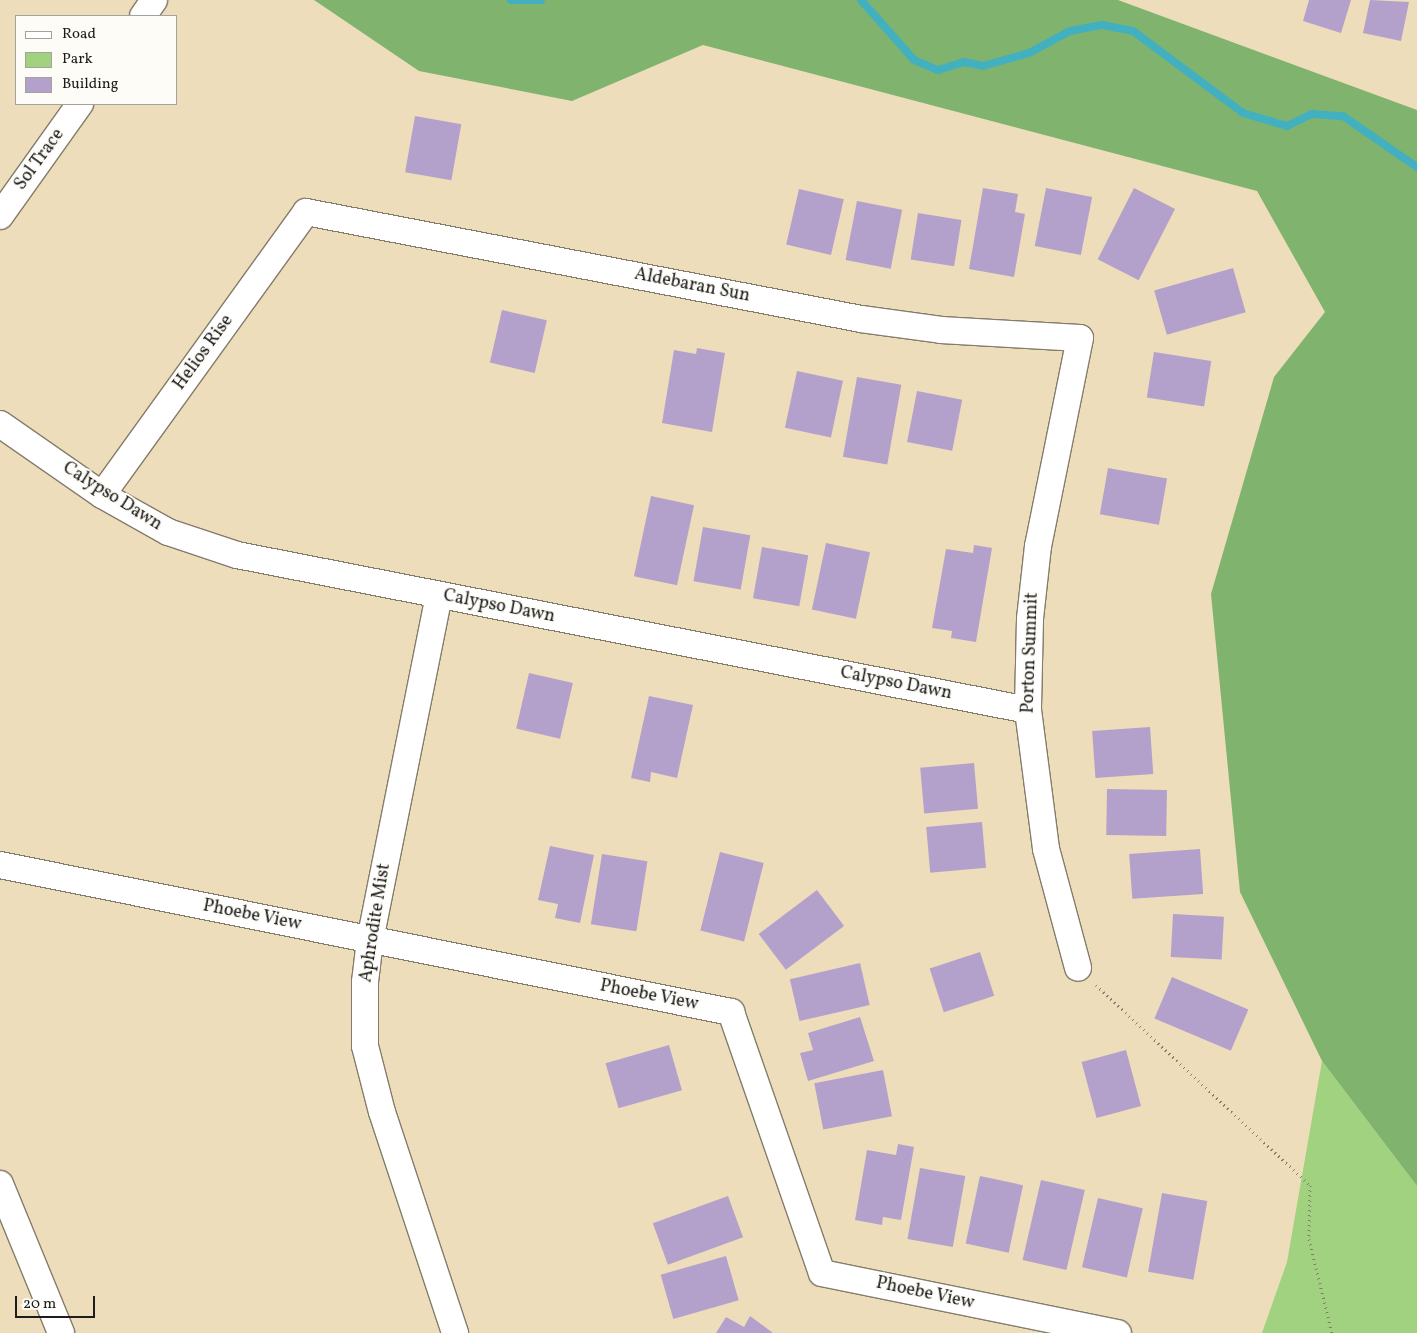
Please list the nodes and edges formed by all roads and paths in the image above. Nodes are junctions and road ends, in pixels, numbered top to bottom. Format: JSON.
{"nodes":[{"id":1,"x":154,"y":0,"type":"edge"},
{"id":2,"x":144,"y":15,"type":"edge"},
{"id":3,"x":79,"y":105,"type":"edge"},
{"id":4,"x":306,"y":212,"type":"joint"},
{"id":5,"x":0,"y":216,"type":"edge"},
{"id":6,"x":1080,"y":338,"type":"joint"},
{"id":7,"x":0,"y":424,"type":"edge"},
{"id":8,"x":102,"y":495,"type":"junction"},
{"id":9,"x":439,"y":595,"type":"junction"},
{"id":10,"x":1028,"y":710,"type":"junction"},
{"id":11,"x":0,"y":865,"type":"edge"},
{"id":12,"x":370,"y":940,"type":"junction"},
{"id":13,"x":1078,"y":968,"type":"joint"},
{"id":14,"x":0,"y":1184,"type":"edge"},
{"id":15,"x":61,"y":1333,"type":"edge"},
{"id":16,"x":455,"y":1333,"type":"edge"},
{"id":17,"x":1118,"y":1333,"type":"edge"},
{"id":18,"x":1332,"y":1333,"type":"edge"}],
"edges":[{"from":1,"to":2,"type":"street"},
{"from":3,"to":5,"type":"street","name":"Sol Trace"},
{"from":4,"to":6,"type":"street","name":"Aldebaran Sun"},
{"from":4,"to":8,"type":"street","name":"Helios Rise"},
{"from":6,"to":10,"type":"street","name":"Porton Summit"},
{"from":7,"to":8,"type":"street","name":"Calypso Dawn"},
{"from":8,"to":9,"type":"street","name":"Calypso Dawn"},
{"from":9,"to":10,"type":"street","name":"Calypso Dawn"},
{"from":9,"to":12,"type":"street","name":"Aphrodite Mist"},
{"from":10,"to":13,"type":"street","name":"Porton Summit"},
{"from":11,"to":12,"type":"street","name":"Phoebe View"},
{"from":12,"to":16,"type":"street","name":"Aphrodite Mist"},
{"from":12,"to":17,"type":"street","name":"Phoebe View"},
{"from":13,"to":18,"type":"path"},
{"from":14,"to":15,"type":"street"}]}
